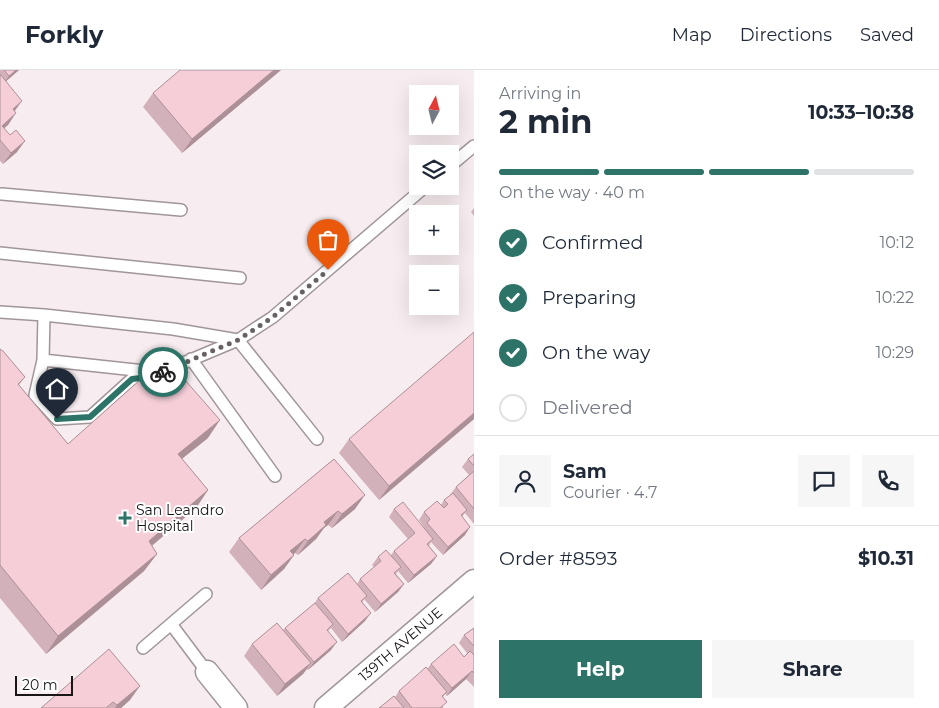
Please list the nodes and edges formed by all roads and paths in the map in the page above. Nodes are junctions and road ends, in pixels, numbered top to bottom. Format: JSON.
{"nodes":[{"id":1,"x":474,"y":146,"type":"edge"},
{"id":2,"x":459,"y":158,"type":"edge"},
{"id":3,"x":2,"y":194,"type":"dead end"},
{"id":4,"x":415,"y":195,"type":"edge"},
{"id":5,"x":182,"y":210,"type":"dead end"},
{"id":6,"x":0,"y":253,"type":"edge"},
{"id":7,"x":240,"y":278,"type":"dead end"},
{"id":8,"x":0,"y":312,"type":"edge"},
{"id":9,"x":44,"y":315,"type":"junction"},
{"id":10,"x":238,"y":340,"type":"junction"},
{"id":11,"x":191,"y":359,"type":"junction"},
{"id":12,"x":43,"y":360,"type":"junction"},
{"id":13,"x":163,"y":372,"type":"junction"},
{"id":14,"x":317,"y":439,"type":"dead end"},
{"id":15,"x":275,"y":476,"type":"dead end"},
{"id":16,"x":474,"y":582,"type":"edge"},
{"id":17,"x":206,"y":594,"type":"dead end"},
{"id":18,"x":172,"y":624,"type":"junction"},
{"id":19,"x":143,"y":648,"type":"dead end"},
{"id":20,"x":207,"y":672,"type":"joint"},
{"id":21,"x":236,"y":708,"type":"edge"},
{"id":22,"x":326,"y":708,"type":"edge"}],
"edges":[{"from":1,"to":2,"type":"lane"},
{"from":3,"to":5,"type":"lane"},
{"from":4,"to":10,"type":"lane"},
{"from":6,"to":7,"type":"lane"},
{"from":8,"to":9,"type":"lane"},
{"from":9,"to":10,"type":"lane"},
{"from":9,"to":12,"type":"lane"},
{"from":10,"to":11,"type":"lane"},
{"from":10,"to":14,"type":"lane"},
{"from":11,"to":13,"type":"lane"},
{"from":11,"to":15,"type":"lane"},
{"from":12,"to":13,"type":"lane"},
{"from":12,"to":13,"type":"lane"},
{"from":16,"to":22,"type":"street","name":"139TH AVENUE"},
{"from":17,"to":18,"type":"lane"},
{"from":18,"to":19,"type":"lane"},
{"from":18,"to":20,"type":"lane"},
{"from":20,"to":21,"type":"street"}]}
